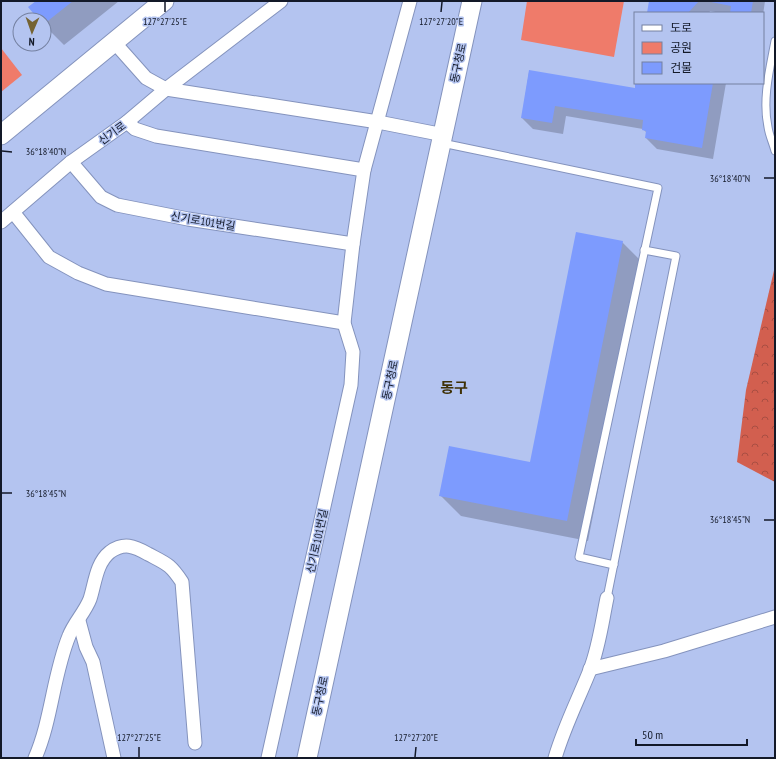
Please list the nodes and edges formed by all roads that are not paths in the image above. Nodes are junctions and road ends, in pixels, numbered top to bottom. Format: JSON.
{"nodes":[{"id":1,"x":164,"y":1,"type":"edge"},
{"id":2,"x":281,"y":1,"type":"edge"},
{"id":3,"x":410,"y":1,"type":"edge"},
{"id":4,"x":472,"y":1,"type":"edge"},
{"id":5,"x":775,"y":41,"type":"edge"},
{"id":6,"x":114,"y":42,"type":"junction"},
{"id":7,"x":166,"y":89,"type":"junction"},
{"id":8,"x":127,"y":122,"type":"junction"},
{"id":9,"x":378,"y":122,"type":"junction"},
{"id":10,"x":1,"y":135,"type":"edge"},
{"id":11,"x":443,"y":139,"type":"junction"},
{"id":12,"x":775,"y":151,"type":"edge"},
{"id":13,"x":71,"y":162,"type":"junction"},
{"id":14,"x":364,"y":170,"type":"junction"},
{"id":15,"x":13,"y":212,"type":"junction"},
{"id":16,"x":1,"y":222,"type":"edge"},
{"id":17,"x":353,"y":244,"type":"junction"},
{"id":18,"x":644,"y":250,"type":"junction"},
{"id":19,"x":344,"y":323,"type":"junction"},
{"id":20,"x":614,"y":565,"type":"junction"},
{"id":21,"x":607,"y":598,"type":"joint"},
{"id":22,"x":775,"y":617,"type":"edge"},
{"id":23,"x":79,"y":621,"type":"junction"},
{"id":24,"x":590,"y":669,"type":"junction"},
{"id":25,"x":195,"y":743,"type":"dead end"},
{"id":26,"x":35,"y":758,"type":"edge"},
{"id":27,"x":114,"y":758,"type":"edge"},
{"id":28,"x":268,"y":758,"type":"edge"},
{"id":29,"x":307,"y":758,"type":"edge"},
{"id":30,"x":555,"y":758,"type":"edge"}],
"edges":[{"from":1,"to":6,"type":"main road"},
{"from":2,"to":7,"type":"street"},
{"from":3,"to":9,"type":"street","name":"신기로101번길"},
{"from":4,"to":11,"type":"main road","name":"동구청로"},
{"from":5,"to":12,"type":"lane"},
{"from":6,"to":7,"type":"street"},
{"from":6,"to":10,"type":"main road"},
{"from":7,"to":8,"type":"street","name":"신기로"},
{"from":7,"to":9,"type":"street"},
{"from":8,"to":13,"type":"street","name":"신기로"},
{"from":8,"to":14,"type":"street"},
{"from":9,"to":11,"type":"street"},
{"from":9,"to":14,"type":"street","name":"신기로101번길"},
{"from":11,"to":18,"type":"lane"},
{"from":11,"to":29,"type":"main road","name":"동구청로"},
{"from":13,"to":15,"type":"street","name":"신기로"},
{"from":13,"to":17,"type":"street","name":"신기로101번길"},
{"from":14,"to":17,"type":"street","name":"신기로101번길"},
{"from":15,"to":16,"type":"street","name":"신기로"},
{"from":15,"to":19,"type":"street"},
{"from":17,"to":19,"type":"street","name":"신기로101번길"},
{"from":18,"to":20,"type":"lane"},
{"from":18,"to":20,"type":"lane"},
{"from":19,"to":28,"type":"street","name":"신기로101번길"},
{"from":20,"to":21,"type":"lane"},
{"from":21,"to":24,"type":"street"},
{"from":22,"to":24,"type":"street"},
{"from":23,"to":25,"type":"street"},
{"from":23,"to":26,"type":"street"},
{"from":23,"to":27,"type":"street"},
{"from":24,"to":30,"type":"street"}]}
